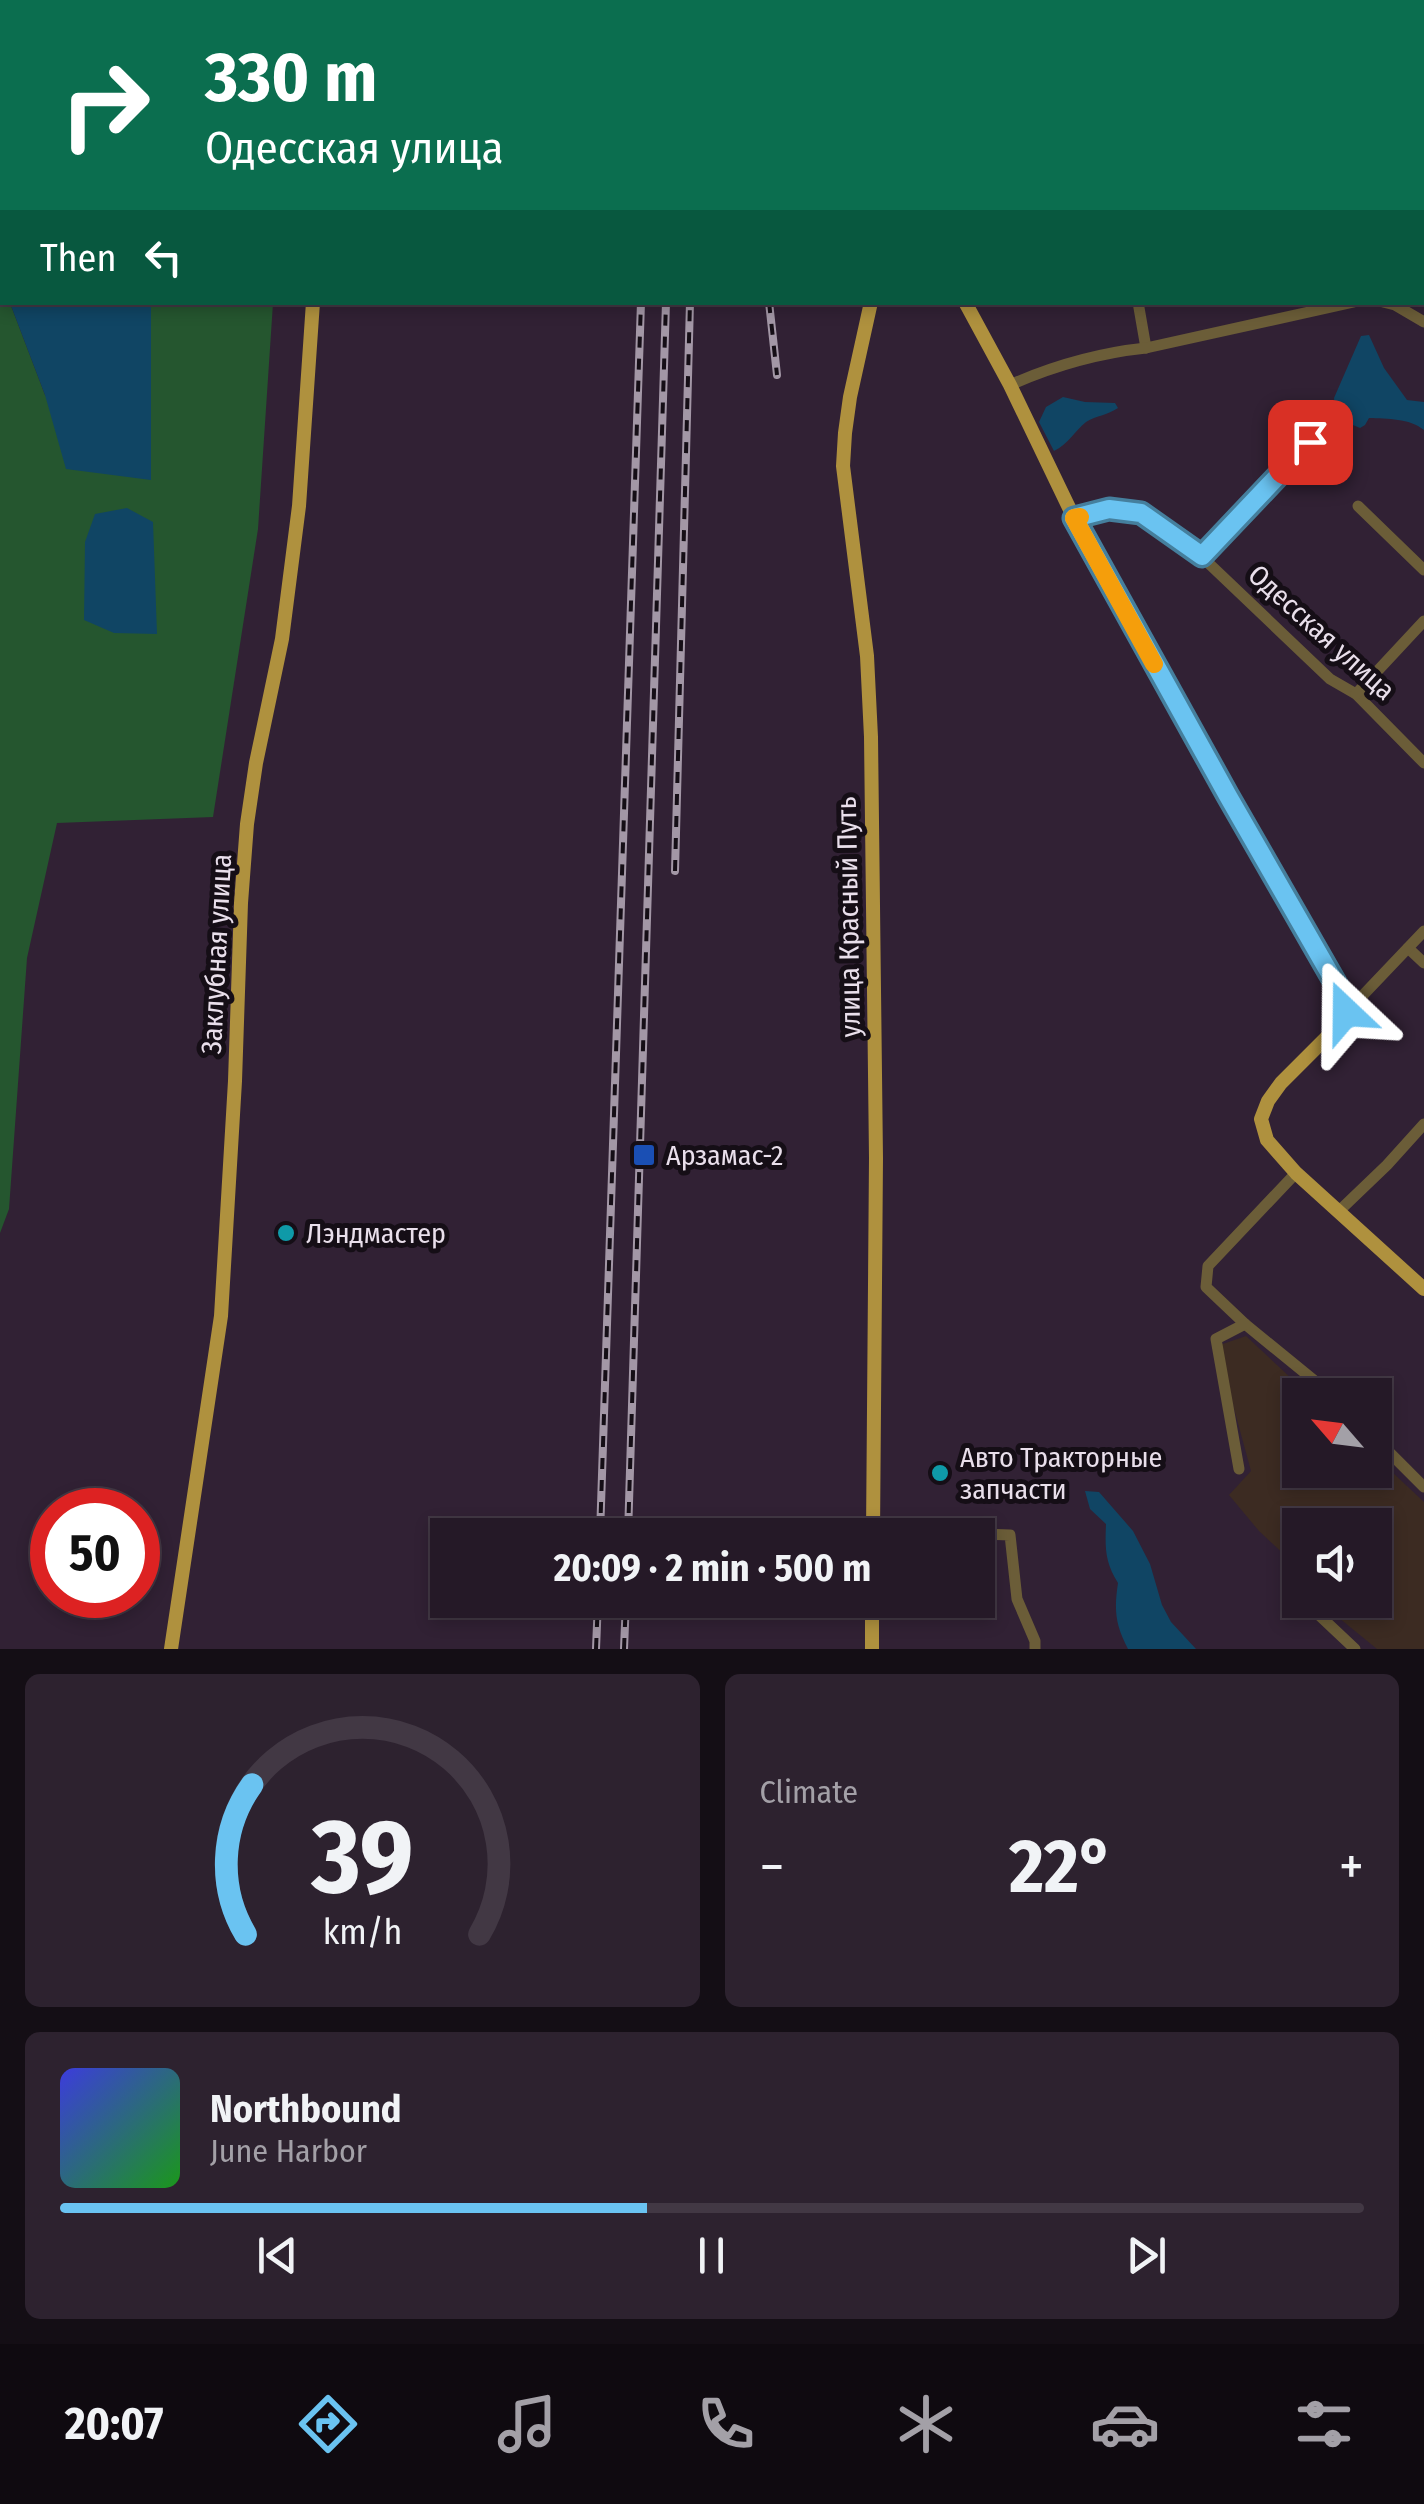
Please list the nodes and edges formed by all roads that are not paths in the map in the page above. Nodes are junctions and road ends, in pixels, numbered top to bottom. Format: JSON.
{"nodes":[{"id":1,"x":313,"y":305,"type":"edge"},
{"id":2,"x":873,"y":305,"type":"edge"},
{"id":3,"x":967,"y":305,"type":"edge"},
{"id":4,"x":1139,"y":305,"type":"edge"},
{"id":5,"x":1340,"y":305,"type":"edge"},
{"id":6,"x":1397,"y":305,"type":"edge"},
{"id":7,"x":1424,"y":322,"type":"edge"},
{"id":8,"x":1146,"y":348,"type":"junction"},
{"id":9,"x":1010,"y":386,"type":"junction"},
{"id":10,"x":1310,"y":442,"type":"dead end"},
{"id":11,"x":1358,"y":506,"type":"dead end"},
{"id":12,"x":1074,"y":518,"type":"junction"},
{"id":13,"x":1202,"y":556,"type":"junction"},
{"id":14,"x":1424,"y":570,"type":"edge"},
{"id":15,"x":1424,"y":621,"type":"edge"},
{"id":16,"x":1356,"y":694,"type":"junction"},
{"id":17,"x":1424,"y":763,"type":"edge"},
{"id":18,"x":1424,"y":932,"type":"edge"},
{"id":19,"x":1408,"y":948,"type":"junction"},
{"id":20,"x":1424,"y":963,"type":"edge"},
{"id":21,"x":1346,"y":1012,"type":"junction"},
{"id":22,"x":1424,"y":1124,"type":"edge"},
{"id":23,"x":1296,"y":1174,"type":"junction"},
{"id":24,"x":1338,"y":1212,"type":"junction"},
{"id":25,"x":1424,"y":1290,"type":"edge"},
{"id":26,"x":1245,"y":1324,"type":"junction"},
{"id":27,"x":1311,"y":1378,"type":"edge"},
{"id":28,"x":1392,"y":1455,"type":"edge"},
{"id":29,"x":1240,"y":1468,"type":"dead end"},
{"id":30,"x":1424,"y":1487,"type":"edge"},
{"id":31,"x":873,"y":1518,"type":"edge"},
{"id":32,"x":995,"y":1535,"type":"edge"},
{"id":33,"x":872,"y":1618,"type":"edge"},
{"id":34,"x":1322,"y":1618,"type":"edge"},
{"id":35,"x":171,"y":1649,"type":"edge"},
{"id":36,"x":872,"y":1649,"type":"edge"},
{"id":37,"x":1035,"y":1649,"type":"edge"},
{"id":38,"x":1355,"y":1649,"type":"edge"}],
"edges":[{"from":1,"to":35,"type":"main road","name":"Заклубная улица"},
{"from":2,"to":31,"type":"main road","name":"улица Красный Путь"},
{"from":3,"to":9,"type":"main road"},
{"from":4,"to":8,"type":"street"},
{"from":5,"to":8,"type":"street"},
{"from":6,"to":7,"type":"street"},
{"from":8,"to":9,"type":"street"},
{"from":9,"to":12,"type":"main road"},
{"from":10,"to":13,"type":"street"},
{"from":11,"to":14,"type":"street"},
{"from":12,"to":13,"type":"street","name":"Одесская улица"},
{"from":12,"to":21,"type":"main road"},
{"from":13,"to":16,"type":"street","name":"Одесская улица"},
{"from":15,"to":16,"type":"street"},
{"from":16,"to":17,"type":"street","name":"Одесская улица"},
{"from":18,"to":19,"type":"street"},
{"from":19,"to":20,"type":"street"},
{"from":19,"to":21,"type":"street"},
{"from":21,"to":23,"type":"main road"},
{"from":22,"to":24,"type":"street"},
{"from":23,"to":24,"type":"main road"},
{"from":23,"to":26,"type":"street"},
{"from":24,"to":25,"type":"main road"},
{"from":26,"to":27,"type":"street"},
{"from":26,"to":29,"type":"street"},
{"from":28,"to":30,"type":"street"},
{"from":32,"to":37,"type":"street"},
{"from":33,"to":36,"type":"main road"},
{"from":34,"to":38,"type":"street"}]}
